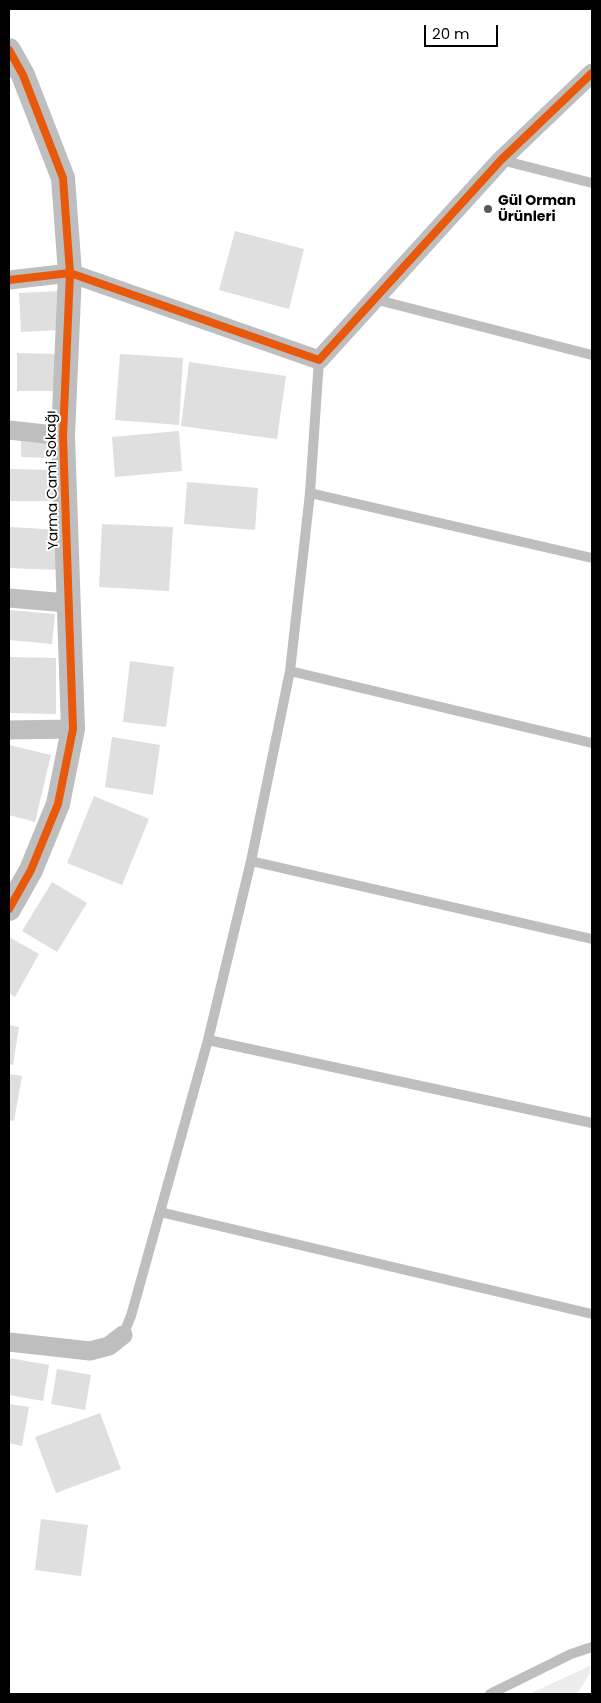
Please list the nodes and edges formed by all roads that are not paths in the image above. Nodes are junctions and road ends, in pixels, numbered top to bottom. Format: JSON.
{"nodes":[{"id":1,"x":9,"y":50,"type":"edge"},
{"id":2,"x":592,"y":72,"type":"edge"},
{"id":3,"x":501,"y":160,"type":"junction"},
{"id":4,"x":592,"y":183,"type":"edge"},
{"id":5,"x":70,"y":273,"type":"junction"},
{"id":6,"x":9,"y":280,"type":"edge"},
{"id":7,"x":374,"y":299,"type":"junction"},
{"id":8,"x":592,"y":356,"type":"edge"},
{"id":9,"x":319,"y":360,"type":"junction"},
{"id":10,"x":9,"y":430,"type":"edge"},
{"id":11,"x":63,"y":436,"type":"junction"},
{"id":12,"x":310,"y":493,"type":"junction"},
{"id":13,"x":592,"y":558,"type":"edge"},
{"id":14,"x":9,"y":598,"type":"edge"},
{"id":15,"x":68,"y":603,"type":"junction"},
{"id":16,"x":290,"y":671,"type":"junction"},
{"id":17,"x":73,"y":728,"type":"junction"},
{"id":18,"x":9,"y":730,"type":"edge"},
{"id":19,"x":592,"y":743,"type":"edge"},
{"id":20,"x":252,"y":861,"type":"junction"},
{"id":21,"x":9,"y":909,"type":"edge"},
{"id":22,"x":592,"y":938,"type":"edge"},
{"id":23,"x":208,"y":1040,"type":"junction"},
{"id":24,"x":592,"y":1123,"type":"edge"},
{"id":25,"x":160,"y":1212,"type":"junction"},
{"id":26,"x":592,"y":1314,"type":"edge"},
{"id":27,"x":123,"y":1335,"type":"joint"},
{"id":28,"x":9,"y":1342,"type":"edge"},
{"id":29,"x":592,"y":1647,"type":"edge"},
{"id":30,"x":490,"y":1694,"type":"edge"}],
"edges":[{"from":1,"to":5,"type":"street","name":"Yarma Cami Sokağı"},
{"from":2,"to":3,"type":"street"},
{"from":3,"to":4,"type":"lane"},
{"from":3,"to":7,"type":"street"},
{"from":5,"to":6,"type":"street"},
{"from":5,"to":9,"type":"street"},
{"from":5,"to":11,"type":"street","name":"Yarma Cami Sokağı"},
{"from":7,"to":8,"type":"lane"},
{"from":7,"to":9,"type":"street"},
{"from":9,"to":12,"type":"lane"},
{"from":10,"to":11,"type":"street"},
{"from":11,"to":15,"type":"street","name":"Yarma Cami Sokağı"},
{"from":12,"to":13,"type":"lane"},
{"from":12,"to":16,"type":"lane"},
{"from":14,"to":15,"type":"street"},
{"from":15,"to":17,"type":"street","name":"Yarma Cami Sokağı"},
{"from":16,"to":19,"type":"lane"},
{"from":16,"to":20,"type":"lane"},
{"from":17,"to":18,"type":"street"},
{"from":17,"to":21,"type":"street","name":"Yarma Cami Sokağı"},
{"from":20,"to":22,"type":"lane"},
{"from":20,"to":23,"type":"lane"},
{"from":23,"to":24,"type":"lane"},
{"from":23,"to":25,"type":"lane"},
{"from":25,"to":26,"type":"lane"},
{"from":25,"to":27,"type":"lane"},
{"from":27,"to":28,"type":"street"},
{"from":29,"to":30,"type":"lane"}]}
